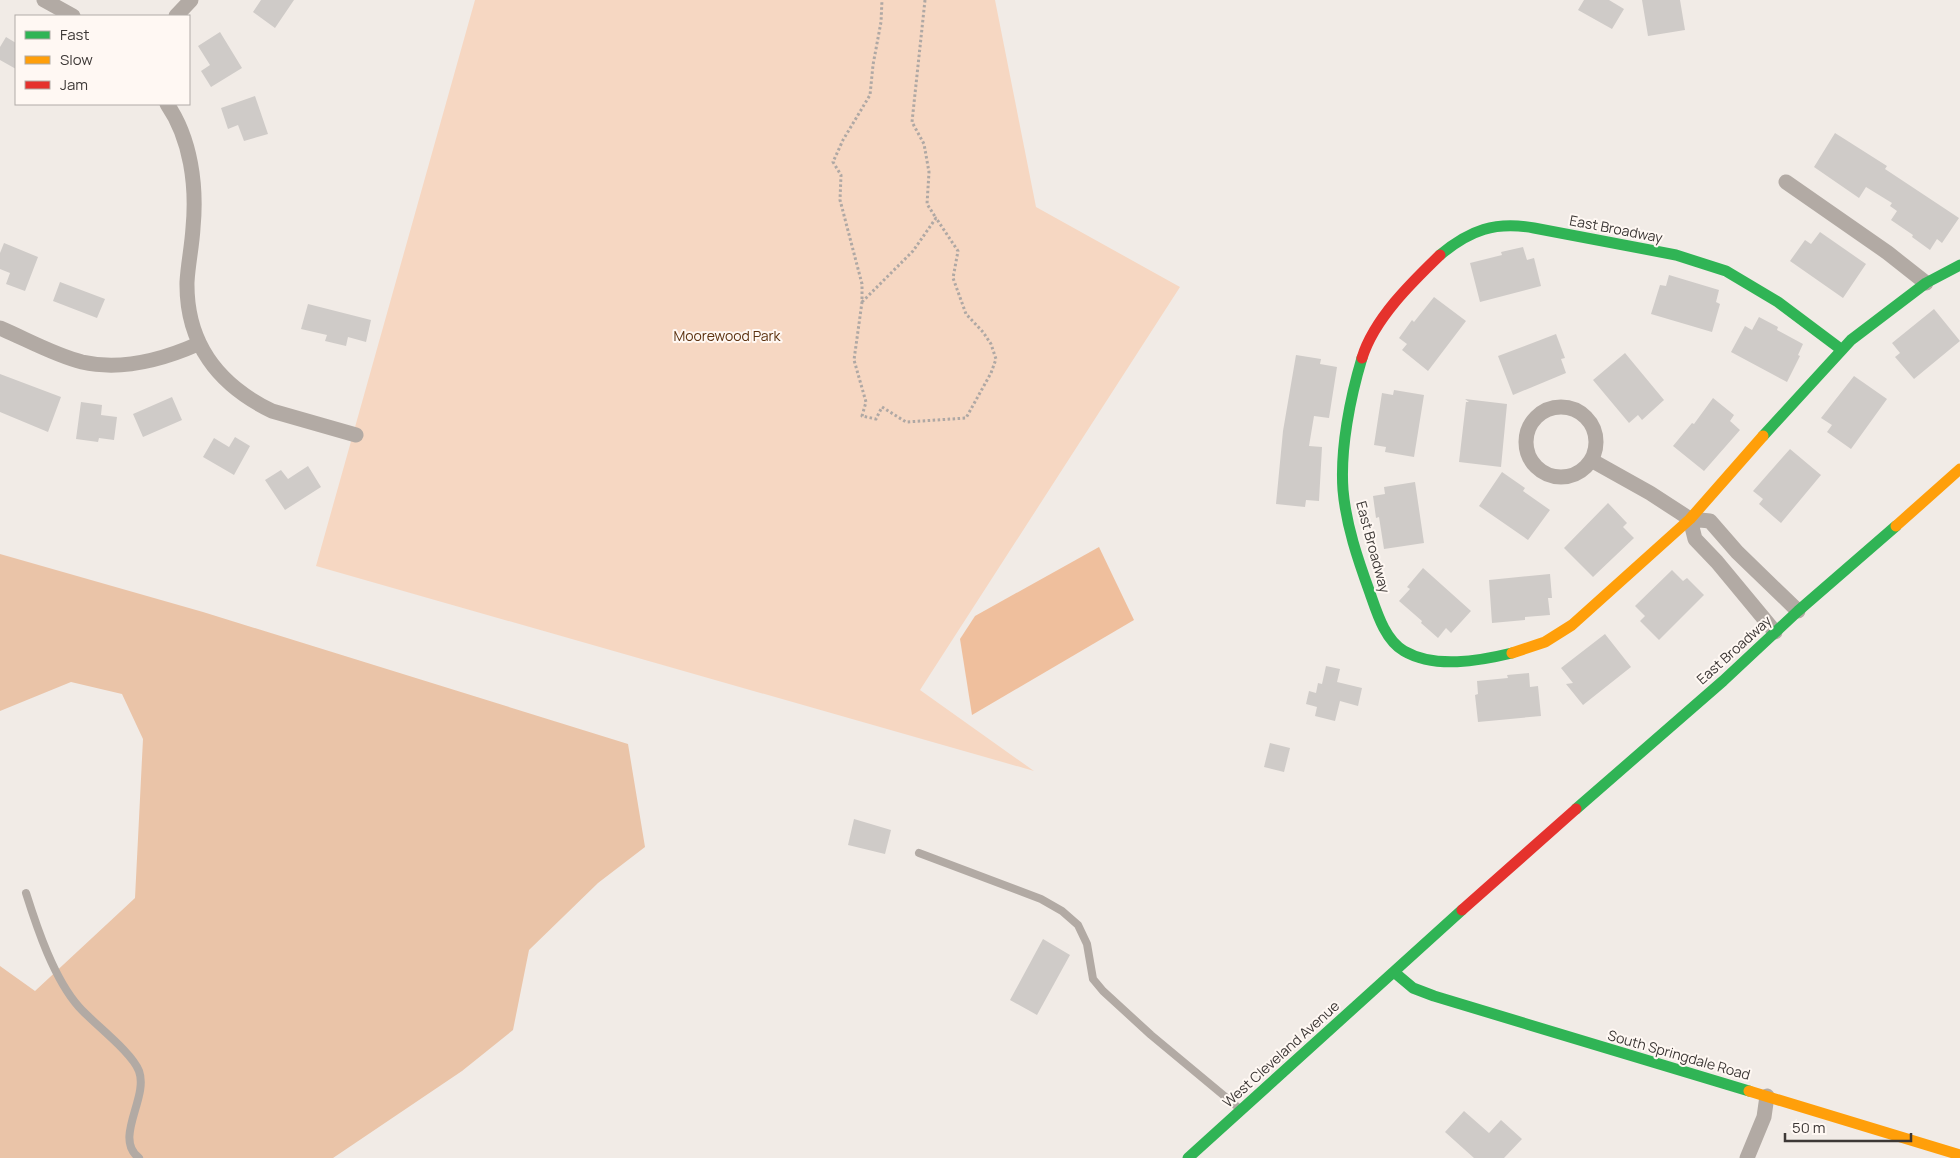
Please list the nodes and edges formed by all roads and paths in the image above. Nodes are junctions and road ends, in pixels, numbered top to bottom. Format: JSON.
{"nodes":[{"id":1,"x":44,"y":0,"type":"edge"},
{"id":2,"x":191,"y":0,"type":"edge"},
{"id":3,"x":882,"y":0,"type":"edge"},
{"id":4,"x":925,"y":0,"type":"edge"},
{"id":5,"x":71,"y":15,"type":"edge"},
{"id":6,"x":177,"y":15,"type":"edge"},
{"id":7,"x":168,"y":105,"type":"edge"},
{"id":8,"x":1786,"y":182,"type":"dead end"},
{"id":9,"x":936,"y":218,"type":"junction"},
{"id":10,"x":1960,"y":265,"type":"edge"},
{"id":11,"x":1926,"y":283,"type":"junction"},
{"id":12,"x":862,"y":302,"type":"junction"},
{"id":13,"x":0,"y":328,"type":"edge"},
{"id":14,"x":198,"y":344,"type":"junction"},
{"id":15,"x":1842,"y":350,"type":"junction"},
{"id":16,"x":356,"y":435,"type":"dead end"},
{"id":17,"x":1591,"y":460,"type":"junction"},
{"id":18,"x":1960,"y":469,"type":"edge"},
{"id":19,"x":1690,"y":519,"type":"junction"},
{"id":20,"x":1798,"y":611,"type":"junction"},
{"id":21,"x":1775,"y":632,"type":"junction"},
{"id":22,"x":919,"y":853,"type":"dead end"},
{"id":23,"x":26,"y":893,"type":"dead end"},
{"id":24,"x":1394,"y":972,"type":"junction"},
{"id":25,"x":1767,"y":1096,"type":"junction"},
{"id":26,"x":1241,"y":1110,"type":"junction"},
{"id":27,"x":1960,"y":1155,"type":"edge"},
{"id":28,"x":139,"y":1158,"type":"edge"},
{"id":29,"x":1188,"y":1158,"type":"edge"},
{"id":30,"x":1746,"y":1158,"type":"edge"}],
"edges":[{"from":1,"to":5,"type":"street"},
{"from":2,"to":6,"type":"street"},
{"from":3,"to":12,"type":"path"},
{"from":4,"to":9,"type":"path"},
{"from":7,"to":14,"type":"street"},
{"from":8,"to":11,"type":"street"},
{"from":9,"to":12,"type":"path"},
{"from":9,"to":12,"type":"path"},
{"from":10,"to":11,"type":"street","name":"East Broadway"},
{"from":11,"to":15,"type":"street","name":"East Broadway"},
{"from":13,"to":14,"type":"street"},
{"from":14,"to":16,"type":"street"},
{"from":15,"to":19,"type":"street","name":"East Broadway"},
{"from":15,"to":19,"type":"street","name":"East Broadway"},
{"from":17,"to":17,"type":"street"},
{"from":17,"to":19,"type":"street"},
{"from":18,"to":20,"type":"street","name":"East Broadway"},
{"from":19,"to":20,"type":"street"},
{"from":19,"to":21,"type":"street"},
{"from":20,"to":21,"type":"street","name":"East Broadway"},
{"from":21,"to":24,"type":"street","name":"East Broadway"},
{"from":22,"to":26,"type":"lane"},
{"from":23,"to":28,"type":"lane"},
{"from":24,"to":25,"type":"street","name":"South Springdale Road"},
{"from":24,"to":26,"type":"street","name":"West Cleveland Avenue"},
{"from":25,"to":27,"type":"street","name":"South Springdale Road"},
{"from":25,"to":30,"type":"street"},
{"from":26,"to":29,"type":"street","name":"West Cleveland Avenue"}]}
